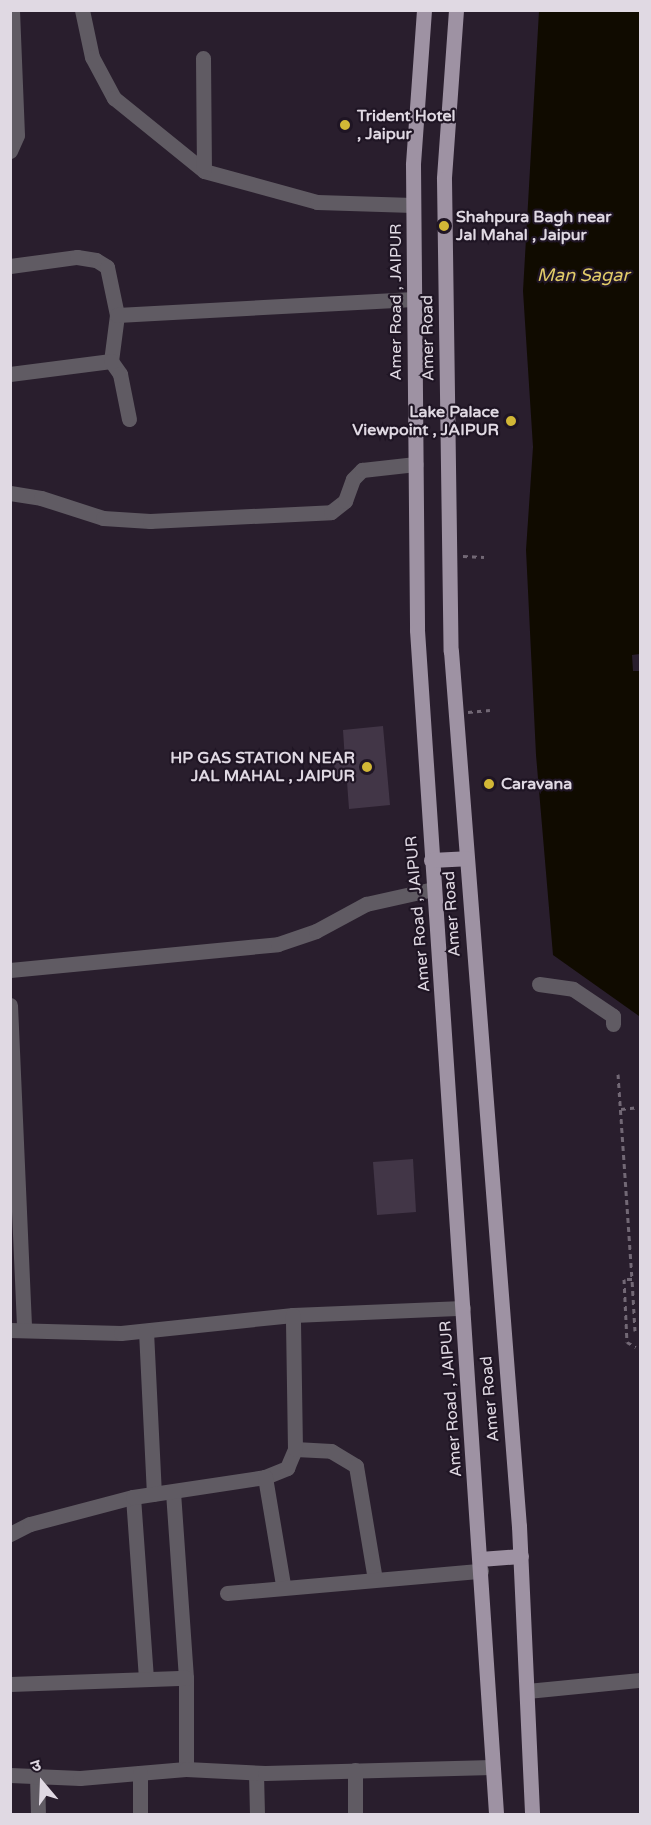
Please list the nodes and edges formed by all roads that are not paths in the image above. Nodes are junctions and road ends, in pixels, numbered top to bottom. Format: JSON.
{"nodes":[{"id":1,"x":12,"y":10,"type":"edge"},
{"id":2,"x":82,"y":10,"type":"edge"},
{"id":3,"x":424,"y":10,"type":"edge"},
{"id":4,"x":456,"y":10,"type":"edge"},
{"id":5,"x":203,"y":57,"type":"dead end"},
{"id":6,"x":10,"y":151,"type":"edge"},
{"id":7,"x":204,"y":171,"type":"junction"},
{"id":8,"x":414,"y":205,"type":"junction"},
{"id":9,"x":10,"y":266,"type":"edge"},
{"id":10,"x":414,"y":299,"type":"junction"},
{"id":11,"x":117,"y":315,"type":"junction"},
{"id":12,"x":111,"y":361,"type":"junction"},
{"id":13,"x":10,"y":374,"type":"edge"},
{"id":14,"x":129,"y":419,"type":"dead end"},
{"id":15,"x":416,"y":464,"type":"junction"},
{"id":16,"x":10,"y":493,"type":"edge"},
{"id":17,"x":466,"y":858,"type":"junction"},
{"id":18,"x":431,"y":860,"type":"junction"},
{"id":19,"x":434,"y":889,"type":"junction"},
{"id":20,"x":10,"y":970,"type":"edge"},
{"id":21,"x":539,"y":984,"type":"dead end"},
{"id":22,"x":10,"y":1005,"type":"edge"},
{"id":23,"x":613,"y":1024,"type":"dead end"},
{"id":24,"x":16,"y":1214,"type":"edge"},
{"id":25,"x":463,"y":1308,"type":"junction"},
{"id":26,"x":293,"y":1315,"type":"junction"},
{"id":27,"x":17,"y":1330,"type":"edge"},
{"id":28,"x":146,"y":1331,"type":"junction"},
{"id":29,"x":295,"y":1449,"type":"junction"},
{"id":30,"x":265,"y":1478,"type":"junction"},
{"id":31,"x":173,"y":1492,"type":"junction"},
{"id":32,"x":154,"y":1494,"type":"junction"},
{"id":33,"x":134,"y":1497,"type":"junction"},
{"id":34,"x":10,"y":1534,"type":"edge"},
{"id":35,"x":521,"y":1556,"type":"junction"},
{"id":36,"x":480,"y":1565,"type":"junction"},
{"id":37,"x":375,"y":1579,"type":"junction"},
{"id":38,"x":283,"y":1585,"type":"junction"},
{"id":39,"x":227,"y":1593,"type":"dead end"},
{"id":40,"x":186,"y":1678,"type":"junction"},
{"id":41,"x":147,"y":1679,"type":"junction"},
{"id":42,"x":640,"y":1680,"type":"edge"},
{"id":43,"x":10,"y":1684,"type":"edge"},
{"id":44,"x":527,"y":1691,"type":"junction"},
{"id":45,"x":492,"y":1767,"type":"junction"},
{"id":46,"x":186,"y":1769,"type":"junction"},
{"id":47,"x":355,"y":1770,"type":"junction"},
{"id":48,"x":140,"y":1773,"type":"junction"},
{"id":49,"x":256,"y":1773,"type":"junction"},
{"id":50,"x":37,"y":1774,"type":"junction"},
{"id":51,"x":10,"y":1775,"type":"edge"},
{"id":52,"x":38,"y":1815,"type":"edge"},
{"id":53,"x":140,"y":1815,"type":"edge"},
{"id":54,"x":257,"y":1815,"type":"edge"},
{"id":55,"x":355,"y":1815,"type":"edge"},
{"id":56,"x":496,"y":1815,"type":"edge"},
{"id":57,"x":532,"y":1815,"type":"edge"}],
"edges":[{"from":1,"to":6,"type":"street"},
{"from":2,"to":7,"type":"street"},
{"from":3,"to":8,"type":"main road","name":"Amer Road , JAIPUR"},
{"from":4,"to":17,"type":"main road","name":"Amer Road"},
{"from":5,"to":7,"type":"street"},
{"from":7,"to":8,"type":"street"},
{"from":8,"to":10,"type":"main road","name":"Amer Road , JAIPUR"},
{"from":9,"to":11,"type":"street"},
{"from":10,"to":11,"type":"street"},
{"from":10,"to":15,"type":"main road","name":"Amer Road , JAIPUR"},
{"from":11,"to":12,"type":"street"},
{"from":12,"to":13,"type":"street"},
{"from":12,"to":14,"type":"street"},
{"from":15,"to":16,"type":"street"},
{"from":15,"to":18,"type":"main road","name":"Amer Road , JAIPUR"},
{"from":17,"to":18,"type":"main road"},
{"from":17,"to":35,"type":"main road","name":"Amer Road"},
{"from":18,"to":19,"type":"main road","name":"Amer Road , JAIPUR"},
{"from":19,"to":20,"type":"street"},
{"from":19,"to":25,"type":"main road","name":"Amer Road , JAIPUR"},
{"from":21,"to":23,"type":"street"},
{"from":22,"to":24,"type":"street"},
{"from":24,"to":27,"type":"street"},
{"from":25,"to":26,"type":"street"},
{"from":25,"to":36,"type":"main road","name":"Amer Road , JAIPUR"},
{"from":26,"to":28,"type":"street"},
{"from":26,"to":29,"type":"street"},
{"from":27,"to":28,"type":"street"},
{"from":28,"to":32,"type":"street"},
{"from":29,"to":30,"type":"street"},
{"from":29,"to":37,"type":"street"},
{"from":30,"to":31,"type":"street"},
{"from":30,"to":38,"type":"street"},
{"from":31,"to":32,"type":"street"},
{"from":31,"to":40,"type":"street"},
{"from":32,"to":33,"type":"street"},
{"from":33,"to":34,"type":"street"},
{"from":33,"to":41,"type":"street"},
{"from":35,"to":36,"type":"main road"},
{"from":35,"to":44,"type":"main road","name":"Amer Road"},
{"from":36,"to":37,"type":"street"},
{"from":36,"to":45,"type":"main road","name":"Amer Road , JAIPUR"},
{"from":37,"to":38,"type":"street"},
{"from":38,"to":39,"type":"street"},
{"from":40,"to":41,"type":"street"},
{"from":40,"to":46,"type":"street"},
{"from":41,"to":43,"type":"street"},
{"from":42,"to":44,"type":"street"},
{"from":44,"to":57,"type":"main road","name":"Amer Road"},
{"from":45,"to":47,"type":"street"},
{"from":45,"to":56,"type":"main road","name":"Amer Road , JAIPUR"},
{"from":46,"to":48,"type":"street"},
{"from":46,"to":49,"type":"street"},
{"from":47,"to":49,"type":"street"},
{"from":47,"to":55,"type":"street"},
{"from":48,"to":50,"type":"street"},
{"from":48,"to":53,"type":"street"},
{"from":49,"to":54,"type":"street"},
{"from":50,"to":51,"type":"street"},
{"from":50,"to":52,"type":"street"}]}
